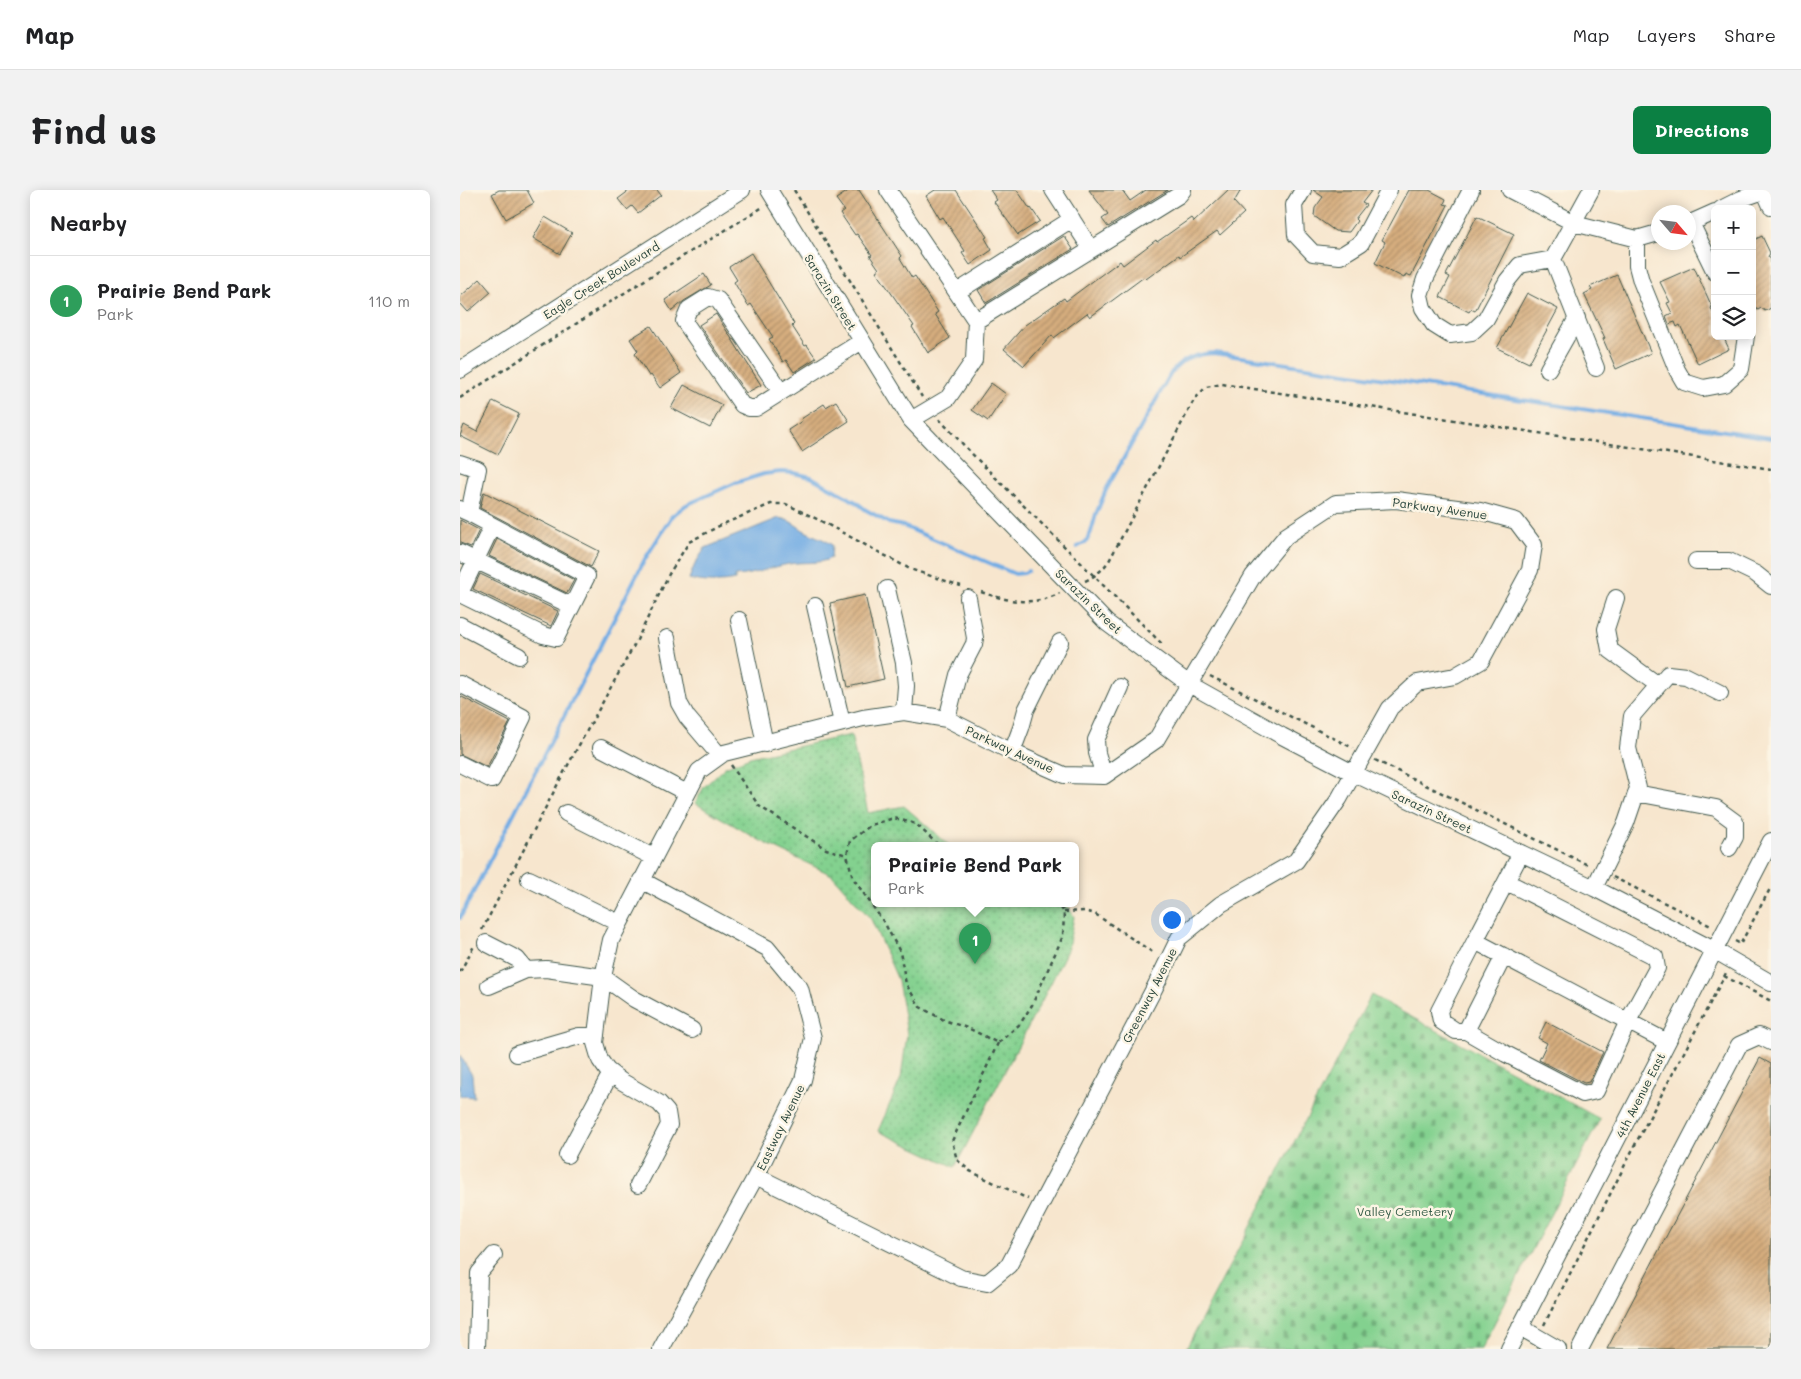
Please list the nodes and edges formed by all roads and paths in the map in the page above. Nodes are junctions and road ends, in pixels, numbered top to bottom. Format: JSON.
{"nodes":[{"id":1,"x":742,"y":190,"type":"edge"},
{"id":2,"x":888,"y":190,"type":"edge"},
{"id":3,"x":1053,"y":190,"type":"edge"},
{"id":4,"x":1183,"y":190,"type":"edge"},
{"id":5,"x":1303,"y":190,"type":"edge"},
{"id":6,"x":1389,"y":190,"type":"edge"},
{"id":7,"x":1471,"y":190,"type":"edge"},
{"id":8,"x":1510,"y":190,"type":"edge"},
{"id":9,"x":1591,"y":190,"type":"edge"},
{"id":10,"x":1765,"y":190,"type":"edge"},
{"id":11,"x":772,"y":195,"type":"edge"},
{"id":12,"x":1729,"y":205,"type":"edge"},
{"id":13,"x":1771,"y":206,"type":"edge"},
{"id":14,"x":1711,"y":214,"type":"edge"},
{"id":15,"x":1072,"y":219,"type":"junction"},
{"id":16,"x":1696,"y":221,"type":"edge"},
{"id":17,"x":1574,"y":223,"type":"junction"},
{"id":18,"x":1651,"y":235,"type":"edge"},
{"id":19,"x":1696,"y":236,"type":"edge"},
{"id":20,"x":1637,"y":239,"type":"junction"},
{"id":21,"x":1091,"y":249,"type":"junction"},
{"id":22,"x":1553,"y":259,"type":"junction"},
{"id":23,"x":1711,"y":264,"type":"edge"},
{"id":24,"x":957,"y":292,"type":"junction"},
{"id":25,"x":1577,"y":318,"type":"junction"},
{"id":26,"x":976,"y":321,"type":"junction"},
{"id":27,"x":1745,"y":340,"type":"edge"},
{"id":28,"x":862,"y":341,"type":"junction"},
{"id":29,"x":1596,"y":368,"type":"dead end"},
{"id":30,"x":1548,"y":369,"type":"dead end"},
{"id":31,"x":460,"y":370,"type":"edge"},
{"id":32,"x":781,"y":392,"type":"junction"},
{"id":33,"x":460,"y":398,"type":"edge"},
{"id":34,"x":911,"y":420,"type":"junction"},
{"id":35,"x":460,"y":463,"type":"edge"},
{"id":36,"x":464,"y":511,"type":"edge"},
{"id":37,"x":1516,"y":521,"type":"joint"},
{"id":38,"x":492,"y":526,"type":"junction"},
{"id":39,"x":460,"y":553,"type":"edge"},
{"id":40,"x":476,"y":560,"type":"junction"},
{"id":41,"x":1696,"y":561,"type":"dead end"},
{"id":42,"x":1771,"y":586,"type":"edge"},
{"id":43,"x":888,"y":589,"type":"dead end"},
{"id":44,"x":460,"y":593,"type":"edge"},
{"id":45,"x":968,"y":598,"type":"dead end"},
{"id":46,"x":1616,"y":598,"type":"dead end"},
{"id":47,"x":572,"y":606,"type":"junction"},
{"id":48,"x":814,"y":606,"type":"dead end"},
{"id":49,"x":738,"y":620,"type":"dead end"},
{"id":50,"x":460,"y":625,"type":"edge"},
{"id":51,"x":667,"y":638,"type":"dead end"},
{"id":52,"x":1060,"y":642,"type":"dead end"},
{"id":53,"x":519,"y":656,"type":"dead end"},
{"id":54,"x":460,"y":684,"type":"edge"},
{"id":55,"x":1189,"y":684,"type":"junction"},
{"id":56,"x":1658,"y":685,"type":"junction"},
{"id":57,"x":1120,"y":687,"type":"dead end"},
{"id":58,"x":1720,"y":693,"type":"dead end"},
{"id":59,"x":904,"y":712,"type":"junction"},
{"id":60,"x":947,"y":719,"type":"junction"},
{"id":61,"x":842,"y":723,"type":"junction"},
{"id":62,"x":765,"y":744,"type":"junction"},
{"id":63,"x":601,"y":748,"type":"dead end"},
{"id":64,"x":1012,"y":752,"type":"junction"},
{"id":65,"x":722,"y":755,"type":"junction"},
{"id":66,"x":460,"y":764,"type":"edge"},
{"id":67,"x":1353,"y":773,"type":"junction"},
{"id":68,"x":1104,"y":776,"type":"junction"},
{"id":69,"x":687,"y":793,"type":"junction"},
{"id":70,"x":1636,"y":793,"type":"junction"},
{"id":71,"x":566,"y":813,"type":"dead end"},
{"id":72,"x":1771,"y":841,"type":"edge"},
{"id":73,"x":935,"y":842,"type":"edge"},
{"id":74,"x":1729,"y":848,"type":"dead end"},
{"id":75,"x":1521,"y":853,"type":"junction"},
{"id":76,"x":848,"y":854,"type":"junction"},
{"id":77,"x":653,"y":857,"type":"junction"},
{"id":78,"x":530,"y":879,"type":"dead end"},
{"id":79,"x":641,"y":880,"type":"junction"},
{"id":80,"x":1507,"y":882,"type":"junction"},
{"id":81,"x":1771,"y":887,"type":"edge"},
{"id":82,"x":1594,"y":888,"type":"junction"},
{"id":83,"x":871,"y":904,"type":"edge"},
{"id":84,"x":873,"y":907,"type":"edge"},
{"id":85,"x":1060,"y":907,"type":"edge"},
{"id":86,"x":1064,"y":912,"type":"junction"},
{"id":87,"x":619,"y":923,"type":"junction"},
{"id":88,"x":1475,"y":941,"type":"junction"},
{"id":89,"x":486,"y":943,"type":"dead end"},
{"id":90,"x":1714,"y":950,"type":"junction"},
{"id":91,"x":1504,"y":956,"type":"junction"},
{"id":92,"x":1732,"y":961,"type":"junction"},
{"id":93,"x":1167,"y":962,"type":"junction"},
{"id":94,"x":526,"y":970,"type":"junction"},
{"id":95,"x":1724,"y":976,"type":"junction"},
{"id":96,"x":602,"y":977,"type":"junction"},
{"id":97,"x":1771,"y":983,"type":"edge"},
{"id":98,"x":489,"y":986,"type":"dead end"},
{"id":99,"x":1771,"y":1001,"type":"edge"},
{"id":100,"x":1628,"y":1021,"type":"junction"},
{"id":101,"x":692,"y":1030,"type":"dead end"},
{"id":102,"x":1466,"y":1030,"type":"junction"},
{"id":103,"x":596,"y":1036,"type":"junction"},
{"id":104,"x":1667,"y":1042,"type":"junction"},
{"id":105,"x":1771,"y":1042,"type":"edge"},
{"id":106,"x":998,"y":1043,"type":"junction"},
{"id":107,"x":518,"y":1054,"type":"dead end"},
{"id":108,"x":611,"y":1073,"type":"junction"},
{"id":109,"x":567,"y":1155,"type":"dead end"},
{"id":110,"x":756,"y":1176,"type":"junction"},
{"id":111,"x":638,"y":1185,"type":"dead end"},
{"id":112,"x":1040,"y":1205,"type":"junction"},
{"id":113,"x":494,"y":1255,"type":"dead end"},
{"id":114,"x":1520,"y":1327,"type":"junction"},
{"id":115,"x":1538,"y":1337,"type":"junction"},
{"id":116,"x":665,"y":1348,"type":"edge"},
{"id":117,"x":477,"y":1349,"type":"edge"},
{"id":118,"x":1509,"y":1349,"type":"edge"},
{"id":119,"x":1558,"y":1349,"type":"edge"},
{"id":120,"x":1580,"y":1349,"type":"edge"}],
"edges":[{"from":1,"to":31,"type":"street","name":"Eagle Creek Boulevard"},
{"from":2,"to":24,"type":"street"},
{"from":3,"to":15,"type":"street"},
{"from":4,"to":21,"type":"street"},
{"from":5,"to":6,"type":"street"},
{"from":7,"to":22,"type":"street"},
{"from":8,"to":17,"type":"street"},
{"from":9,"to":17,"type":"street"},
{"from":10,"to":12,"type":"street"},
{"from":10,"to":13,"type":"street"},
{"from":11,"to":28,"type":"street","name":"Sarazin Street"},
{"from":11,"to":33,"type":"path"},
{"from":14,"to":16,"type":"street"},
{"from":15,"to":21,"type":"street"},
{"from":15,"to":24,"type":"street"},
{"from":17,"to":20,"type":"street"},
{"from":17,"to":22,"type":"street"},
{"from":18,"to":20,"type":"street"},
{"from":19,"to":23,"type":"street"},
{"from":20,"to":27,"type":"street"},
{"from":21,"to":26,"type":"street"},
{"from":22,"to":25,"type":"street"},
{"from":24,"to":26,"type":"street"},
{"from":25,"to":29,"type":"street"},
{"from":25,"to":30,"type":"street"},
{"from":26,"to":34,"type":"street"},
{"from":28,"to":32,"type":"street"},
{"from":28,"to":34,"type":"street","name":"Sarazin Street"},
{"from":32,"to":32,"type":"street"},
{"from":34,"to":55,"type":"street","name":"Sarazin Street"},
{"from":35,"to":36,"type":"street"},
{"from":36,"to":38,"type":"street"},
{"from":37,"to":55,"type":"street","name":"Parkway Avenue"},
{"from":37,"to":67,"type":"street","name":"Greenway Avenue"},
{"from":38,"to":40,"type":"street"},
{"from":38,"to":47,"type":"street"},
{"from":39,"to":40,"type":"street"},
{"from":40,"to":44,"type":"street"},
{"from":40,"to":47,"type":"street"},
{"from":41,"to":42,"type":"street"},
{"from":43,"to":59,"type":"street"},
{"from":44,"to":47,"type":"street"},
{"from":45,"to":60,"type":"street"},
{"from":46,"to":56,"type":"street"},
{"from":48,"to":61,"type":"street"},
{"from":49,"to":62,"type":"street"},
{"from":50,"to":53,"type":"street"},
{"from":51,"to":65,"type":"street"},
{"from":52,"to":64,"type":"street"},
{"from":54,"to":66,"type":"street"},
{"from":55,"to":67,"type":"street","name":"Sarazin Street"},
{"from":55,"to":68,"type":"street","name":"Parkway Avenue"},
{"from":56,"to":58,"type":"street"},
{"from":56,"to":70,"type":"street"},
{"from":57,"to":68,"type":"street"},
{"from":59,"to":60,"type":"street","name":"Parkway Avenue"},
{"from":59,"to":61,"type":"street","name":"Parkway Avenue"},
{"from":60,"to":64,"type":"street","name":"Parkway Avenue"},
{"from":61,"to":62,"type":"street","name":"Parkway Avenue"},
{"from":62,"to":65,"type":"street","name":"Parkway Avenue"},
{"from":63,"to":69,"type":"street"},
{"from":64,"to":68,"type":"street","name":"Parkway Avenue"},
{"from":65,"to":69,"type":"street","name":"Parkway Avenue"},
{"from":65,"to":76,"type":"path"},
{"from":67,"to":75,"type":"street","name":"Sarazin Street"},
{"from":67,"to":93,"type":"street","name":"Greenway Avenue"},
{"from":69,"to":77,"type":"street","name":"Parkway Avenue"},
{"from":70,"to":74,"type":"street"},
{"from":70,"to":82,"type":"street"},
{"from":71,"to":77,"type":"street"},
{"from":72,"to":90,"type":"street","name":"4th Avenue East"},
{"from":73,"to":76,"type":"path"},
{"from":75,"to":80,"type":"street"},
{"from":75,"to":82,"type":"street","name":"Sarazin Street"},
{"from":76,"to":83,"type":"path"},
{"from":77,"to":79,"type":"street","name":"Parkway Avenue"},
{"from":78,"to":87,"type":"street"},
{"from":79,"to":87,"type":"street","name":"Parkway Avenue"},
{"from":79,"to":110,"type":"street","name":"Eastway Avenue"},
{"from":80,"to":88,"type":"street"},
{"from":80,"to":100,"type":"street"},
{"from":81,"to":92,"type":"path"},
{"from":82,"to":90,"type":"street","name":"Sarazin Street"},
{"from":84,"to":106,"type":"path"},
{"from":85,"to":86,"type":"path"},
{"from":86,"to":93,"type":"path"},
{"from":86,"to":106,"type":"path"},
{"from":87,"to":96,"type":"street","name":"Parkway Avenue"},
{"from":88,"to":91,"type":"street"},
{"from":88,"to":102,"type":"street"},
{"from":89,"to":94,"type":"street"},
{"from":90,"to":92,"type":"street","name":"Sarazin Street"},
{"from":90,"to":104,"type":"street","name":"4th Avenue East"},
{"from":91,"to":100,"type":"street"},
{"from":91,"to":102,"type":"street"},
{"from":92,"to":95,"type":"path"},
{"from":92,"to":97,"type":"street","name":"Sarazin Street"},
{"from":93,"to":112,"type":"street","name":"Greenway Avenue"},
{"from":94,"to":96,"type":"street"},
{"from":94,"to":98,"type":"street"},
{"from":95,"to":99,"type":"path"},
{"from":95,"to":115,"type":"path"},
{"from":96,"to":101,"type":"street"},
{"from":96,"to":103,"type":"street","name":"Parkway Avenue"},
{"from":100,"to":102,"type":"street"},
{"from":100,"to":104,"type":"street"},
{"from":103,"to":107,"type":"street"},
{"from":103,"to":108,"type":"street","name":"Parkway Avenue"},
{"from":104,"to":114,"type":"street","name":"4th Avenue East"},
{"from":105,"to":120,"type":"street"},
{"from":106,"to":112,"type":"path"},
{"from":108,"to":109,"type":"street"},
{"from":108,"to":111,"type":"street"},
{"from":110,"to":112,"type":"street","name":"Greenway Avenue"},
{"from":110,"to":116,"type":"street","name":"Eastway Avenue"},
{"from":113,"to":117,"type":"street"},
{"from":114,"to":115,"type":"street"},
{"from":114,"to":118,"type":"street","name":"4th Avenue East"},
{"from":115,"to":119,"type":"street"}]}
